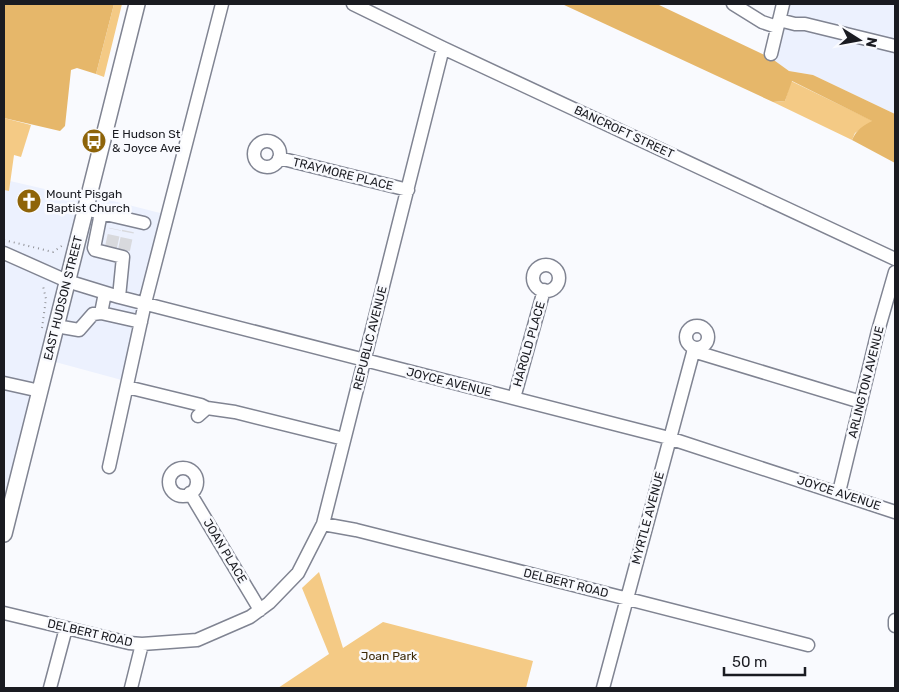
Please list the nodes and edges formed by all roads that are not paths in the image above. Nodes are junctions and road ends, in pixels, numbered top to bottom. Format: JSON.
{"nodes":[{"id":1,"x":137,"y":4,"type":"edge"},
{"id":2,"x":222,"y":4,"type":"edge"},
{"id":3,"x":353,"y":4,"type":"edge"},
{"id":4,"x":733,"y":4,"type":"edge"},
{"id":5,"x":783,"y":4,"type":"edge"},
{"id":6,"x":778,"y":23,"type":"junction"},
{"id":7,"x":895,"y":46,"type":"edge"},
{"id":8,"x":443,"y":48,"type":"junction"},
{"id":9,"x":771,"y":54,"type":"dead end"},
{"id":10,"x":279,"y":158,"type":"dead end"},
{"id":11,"x":408,"y":190,"type":"junction"},
{"id":12,"x":85,"y":209,"type":"junction"},
{"id":13,"x":101,"y":213,"type":"junction"},
{"id":14,"x":144,"y":223,"type":"dead end"},
{"id":15,"x":4,"y":253,"type":"edge"},
{"id":16,"x":895,"y":259,"type":"edge"},
{"id":17,"x":895,"y":272,"type":"edge"},
{"id":18,"x":67,"y":281,"type":"junction"},
{"id":19,"x":544,"y":290,"type":"dead end"},
{"id":20,"x":105,"y":293,"type":"junction"},
{"id":21,"x":119,"y":297,"type":"junction"},
{"id":22,"x":145,"y":304,"type":"junction"},
{"id":23,"x":100,"y":313,"type":"junction"},
{"id":24,"x":141,"y":322,"type":"junction"},
{"id":25,"x":56,"y":326,"type":"junction"},
{"id":26,"x":365,"y":360,"type":"junction"},
{"id":27,"x":4,"y":383,"type":"edge"},
{"id":28,"x":127,"y":387,"type":"junction"},
{"id":29,"x":40,"y":392,"type":"junction"},
{"id":30,"x":514,"y":398,"type":"junction"},
{"id":31,"x":861,"y":402,"type":"junction"},
{"id":32,"x":669,"y":438,"type":"junction"},
{"id":33,"x":344,"y":439,"type":"junction"},
{"id":34,"x":109,"y":466,"type":"dead end"},
{"id":35,"x":839,"y":492,"type":"junction"},
{"id":36,"x":190,"y":493,"type":"dead end"},
{"id":37,"x":895,"y":512,"type":"edge"},
{"id":38,"x":323,"y":524,"type":"junction"},
{"id":39,"x":4,"y":534,"type":"edge"},
{"id":40,"x":626,"y":598,"type":"junction"},
{"id":41,"x":260,"y":610,"type":"junction"},
{"id":42,"x":4,"y":613,"type":"edge"},
{"id":43,"x":895,"y":620,"type":"edge"},
{"id":44,"x":895,"y":626,"type":"edge"},
{"id":45,"x":66,"y":628,"type":"junction"},
{"id":46,"x":142,"y":644,"type":"junction"},
{"id":47,"x":808,"y":645,"type":"dead end"},
{"id":48,"x":50,"y":688,"type":"edge"},
{"id":49,"x":131,"y":688,"type":"edge"},
{"id":50,"x":603,"y":688,"type":"edge"}],
"edges":[{"from":1,"to":12,"type":"main road","name":"EAST HUDSON STREET"},
{"from":2,"to":22,"type":"street"},
{"from":3,"to":8,"type":"street","name":"BANCROFT STREET"},
{"from":4,"to":6,"type":"street"},
{"from":5,"to":6,"type":"street"},
{"from":6,"to":7,"type":"street"},
{"from":6,"to":9,"type":"street"},
{"from":8,"to":11,"type":"street","name":"REPUBLIC AVENUE"},
{"from":8,"to":16,"type":"street","name":"BANCROFT STREET"},
{"from":10,"to":11,"type":"street","name":"TRAYMORE PLACE"},
{"from":11,"to":26,"type":"street","name":"REPUBLIC AVENUE"},
{"from":12,"to":13,"type":"street"},
{"from":12,"to":18,"type":"main road","name":"EAST HUDSON STREET"},
{"from":13,"to":14,"type":"street"},
{"from":13,"to":21,"type":"street"},
{"from":15,"to":18,"type":"street","name":"JOYCE AVENUE"},
{"from":17,"to":31,"type":"street","name":"ARLINGTON AVENUE"},
{"from":18,"to":20,"type":"street","name":"JOYCE AVENUE"},
{"from":18,"to":25,"type":"main road","name":"EAST HUDSON STREET"},
{"from":19,"to":30,"type":"street","name":"HAROLD PLACE"},
{"from":20,"to":21,"type":"street","name":"JOYCE AVENUE"},
{"from":20,"to":23,"type":"street"},
{"from":21,"to":22,"type":"street","name":"JOYCE AVENUE"},
{"from":22,"to":24,"type":"street"},
{"from":22,"to":26,"type":"street","name":"JOYCE AVENUE"},
{"from":23,"to":24,"type":"street"},
{"from":23,"to":25,"type":"street"},
{"from":24,"to":28,"type":"street"},
{"from":25,"to":29,"type":"main road","name":"EAST HUDSON STREET"},
{"from":26,"to":30,"type":"street","name":"JOYCE AVENUE"},
{"from":26,"to":33,"type":"street","name":"REPUBLIC AVENUE"},
{"from":27,"to":29,"type":"street"},
{"from":28,"to":33,"type":"street"},
{"from":28,"to":34,"type":"street"},
{"from":29,"to":39,"type":"main road","name":"EAST HUDSON STREET"},
{"from":30,"to":32,"type":"street","name":"JOYCE AVENUE"},
{"from":31,"to":32,"type":"street","name":"MYRTLE AVENUE"},
{"from":31,"to":35,"type":"street","name":"ARLINGTON AVENUE"},
{"from":32,"to":35,"type":"street","name":"JOYCE AVENUE"},
{"from":32,"to":40,"type":"street","name":"MYRTLE AVENUE"},
{"from":33,"to":38,"type":"street","name":"REPUBLIC AVENUE"},
{"from":35,"to":37,"type":"street","name":"JOYCE AVENUE"},
{"from":36,"to":41,"type":"street","name":"JOAN PLACE"},
{"from":38,"to":40,"type":"street","name":"DELBERT ROAD"},
{"from":38,"to":41,"type":"street","name":"REPUBLIC AVENUE"},
{"from":40,"to":47,"type":"street","name":"DELBERT ROAD"},
{"from":40,"to":50,"type":"street","name":"MYRTLE AVENUE"},
{"from":41,"to":46,"type":"street","name":"DELBERT ROAD"},
{"from":42,"to":45,"type":"street","name":"DELBERT ROAD"},
{"from":43,"to":44,"type":"street"},
{"from":45,"to":46,"type":"street","name":"DELBERT ROAD"},
{"from":45,"to":48,"type":"street"},
{"from":46,"to":49,"type":"street"}]}
